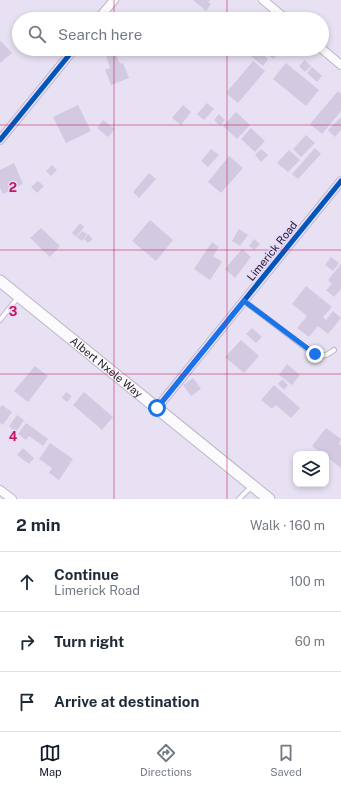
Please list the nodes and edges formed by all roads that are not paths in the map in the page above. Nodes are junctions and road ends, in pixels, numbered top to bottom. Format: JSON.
{"nodes":[{"id":1,"x":114,"y":0,"type":"edge"},
{"id":2,"x":263,"y":0,"type":"edge"},
{"id":3,"x":104,"y":12,"type":"edge"},
{"id":4,"x":278,"y":12,"type":"edge"},
{"id":5,"x":329,"y":55,"type":"edge"},
{"id":6,"x":68,"y":56,"type":"edge"},
{"id":7,"x":341,"y":65,"type":"edge"},
{"id":8,"x":0,"y":140,"type":"edge"},
{"id":9,"x":341,"y":181,"type":"edge"},
{"id":10,"x":0,"y":280,"type":"edge"},
{"id":11,"x":19,"y":296,"type":"junction"},
{"id":12,"x":244,"y":301,"type":"junction"},
{"id":13,"x":0,"y":320,"type":"edge"},
{"id":14,"x":334,"y":350,"type":"dead end"},
{"id":15,"x":157,"y":408,"type":"junction"},
{"id":16,"x":252,"y":486,"type":"junction"},
{"id":17,"x":0,"y":490,"type":"edge"},
{"id":18,"x":12,"y":499,"type":"edge"},
{"id":19,"x":238,"y":499,"type":"edge"},
{"id":20,"x":269,"y":499,"type":"edge"}],
"edges":[{"from":1,"to":3,"type":"street"},
{"from":2,"to":4,"type":"street"},
{"from":5,"to":7,"type":"street"},
{"from":6,"to":8,"type":"street"},
{"from":9,"to":12,"type":"street","name":"Limerick Road"},
{"from":10,"to":11,"type":"main road","name":"Albert Nxele Way"},
{"from":11,"to":13,"type":"lane"},
{"from":11,"to":15,"type":"main road","name":"Albert Nxele Way"},
{"from":12,"to":14,"type":"lane"},
{"from":12,"to":15,"type":"street","name":"Limerick Road"},
{"from":15,"to":16,"type":"main road","name":"Albert Nxele Way"},
{"from":16,"to":19,"type":"lane"},
{"from":16,"to":20,"type":"main road","name":"Albert Nxele Way"},
{"from":17,"to":18,"type":"street"}]}
